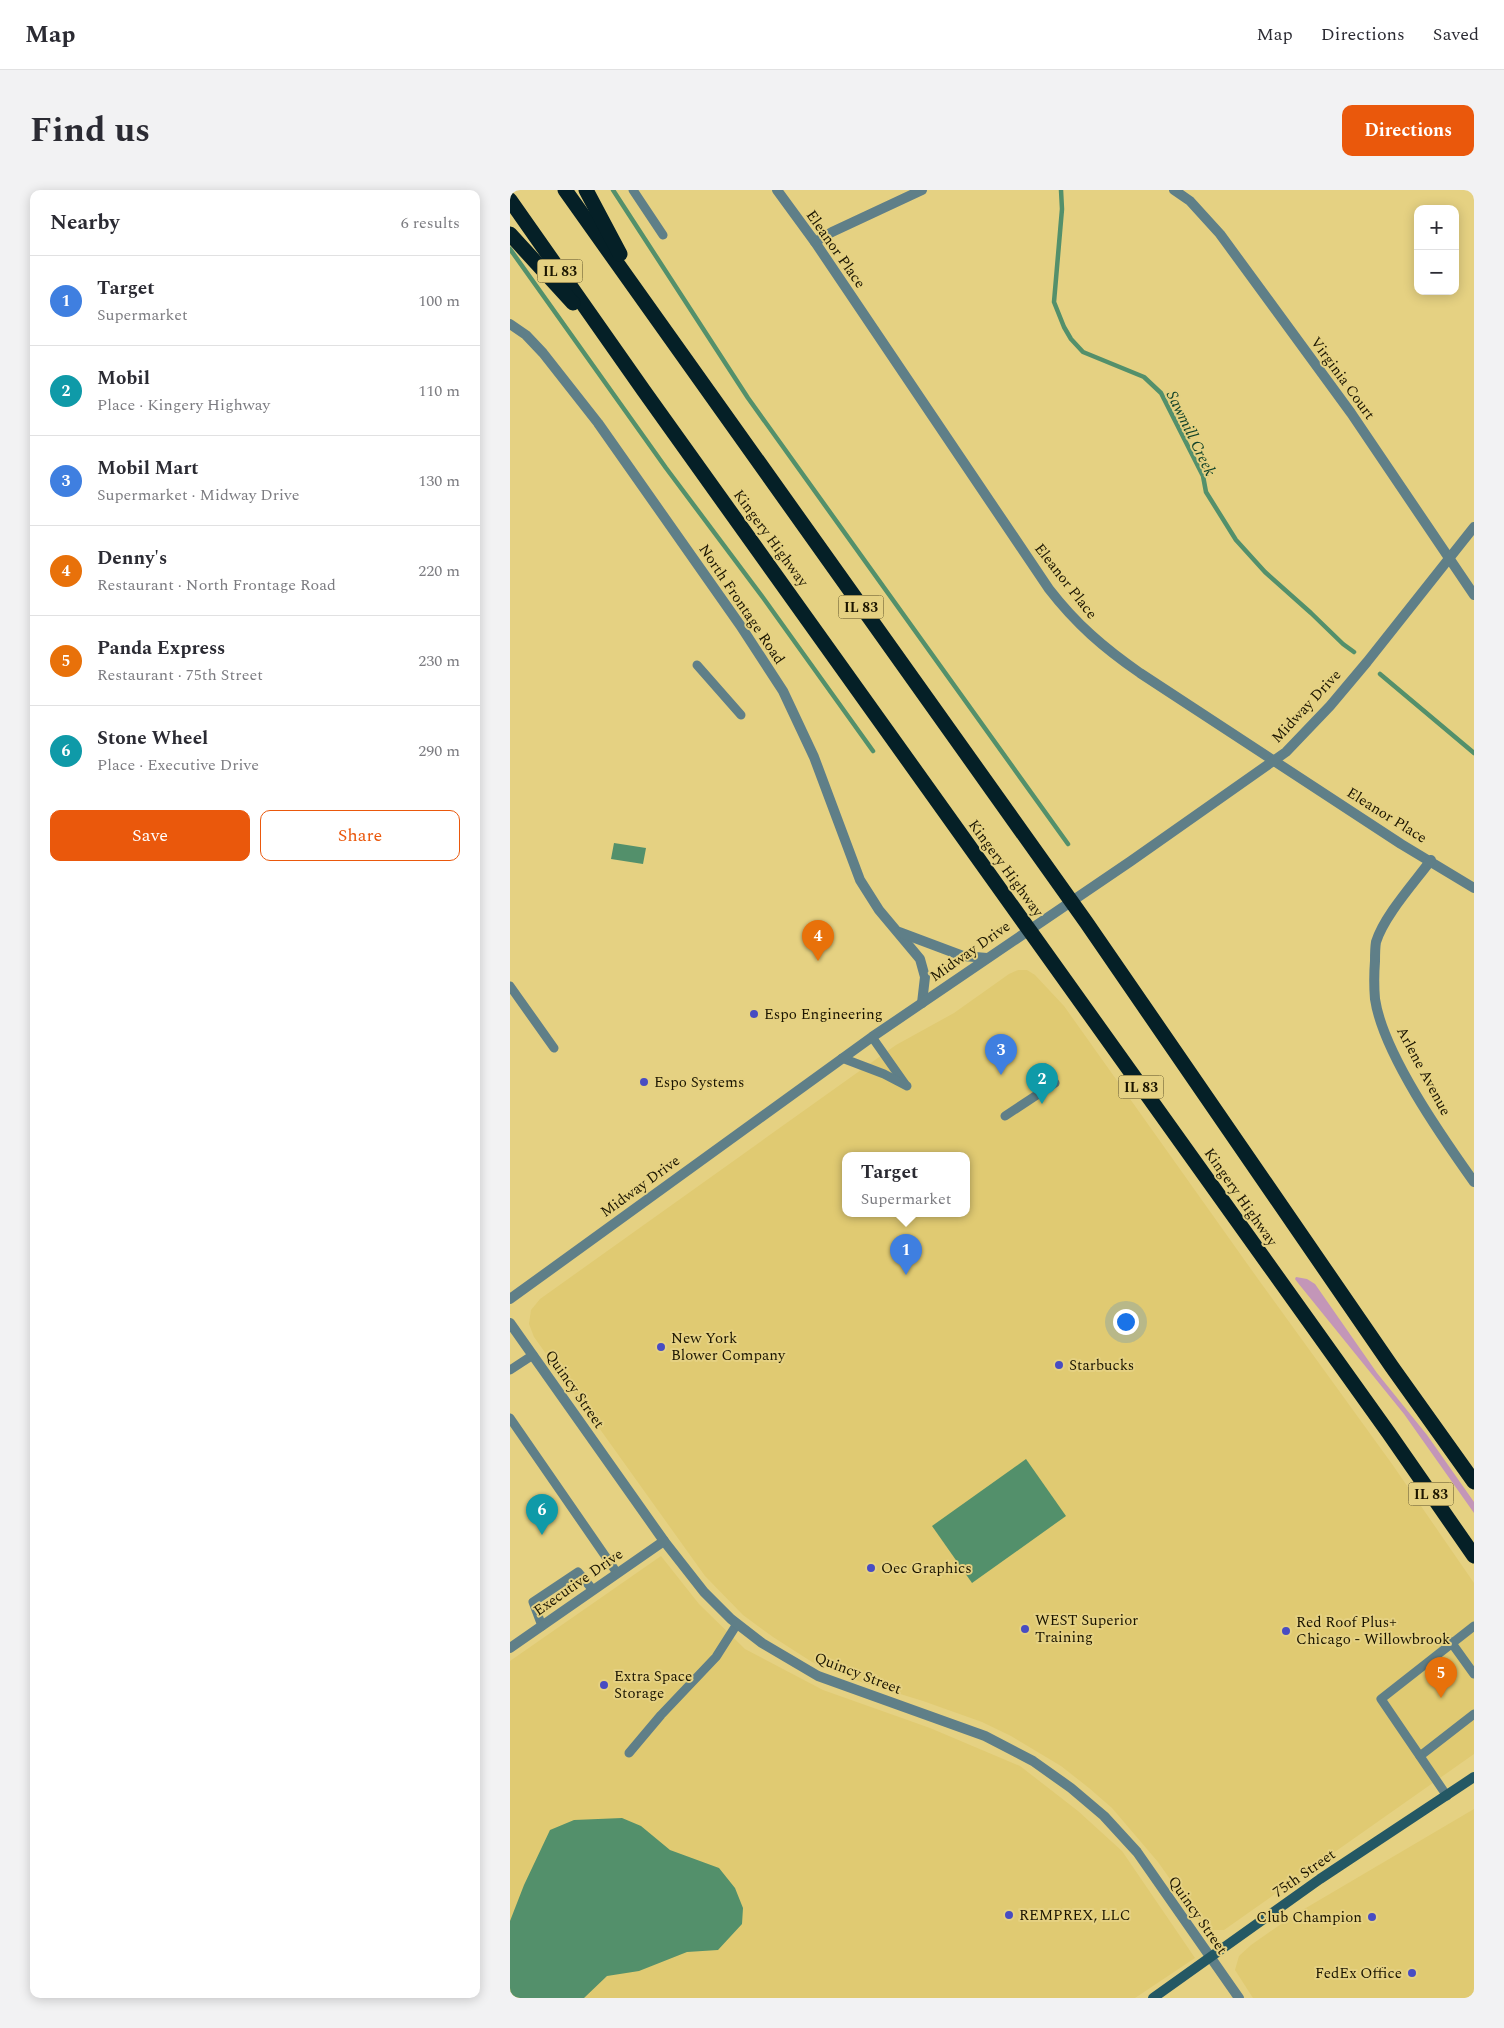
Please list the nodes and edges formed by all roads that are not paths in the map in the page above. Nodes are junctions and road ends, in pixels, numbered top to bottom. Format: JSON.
{"nodes":[{"id":1,"x":565,"y":190,"type":"edge"},
{"id":2,"x":586,"y":190,"type":"edge"},
{"id":3,"x":633,"y":190,"type":"edge"},
{"id":4,"x":776,"y":190,"type":"edge"},
{"id":5,"x":922,"y":190,"type":"edge"},
{"id":6,"x":1174,"y":190,"type":"edge"},
{"id":7,"x":510,"y":200,"type":"edge"},
{"id":8,"x":510,"y":234,"type":"edge"},
{"id":9,"x":663,"y":235,"type":"dead end"},
{"id":10,"x":815,"y":242,"type":"junction"},
{"id":11,"x":651,"y":313,"type":"junction"},
{"id":12,"x":510,"y":324,"type":"edge"},
{"id":13,"x":610,"y":342,"type":"junction"},
{"id":14,"x":1474,"y":527,"type":"edge"},
{"id":15,"x":1449,"y":557,"type":"junction"},
{"id":16,"x":1474,"y":595,"type":"edge"},
{"id":17,"x":697,"y":665,"type":"dead end"},
{"id":18,"x":741,"y":716,"type":"dead end"},
{"id":19,"x":1274,"y":761,"type":"junction"},
{"id":20,"x":1431,"y":860,"type":"junction"},
{"id":21,"x":1474,"y":888,"type":"edge"},
{"id":22,"x":1070,"y":902,"type":"junction"},
{"id":23,"x":1029,"y":929,"type":"junction"},
{"id":24,"x":898,"y":931,"type":"junction"},
{"id":25,"x":987,"y":958,"type":"junction"},
{"id":26,"x":510,"y":986,"type":"edge"},
{"id":27,"x":922,"y":1003,"type":"junction"},
{"id":28,"x":872,"y":1037,"type":"junction"},
{"id":29,"x":554,"y":1048,"type":"dead end"},
{"id":30,"x":842,"y":1058,"type":"junction"},
{"id":31,"x":1045,"y":1068,"type":"dead end"},
{"id":32,"x":1004,"y":1116,"type":"dead end"},
{"id":33,"x":1474,"y":1182,"type":"edge"},
{"id":34,"x":510,"y":1299,"type":"edge"},
{"id":35,"x":510,"y":1322,"type":"edge"},
{"id":36,"x":533,"y":1354,"type":"junction"},
{"id":37,"x":510,"y":1370,"type":"edge"},
{"id":38,"x":510,"y":1418,"type":"edge"},
{"id":39,"x":1474,"y":1482,"type":"edge"},
{"id":40,"x":664,"y":1541,"type":"junction"},
{"id":41,"x":1474,"y":1556,"type":"edge"},
{"id":42,"x":617,"y":1573,"type":"junction"},
{"id":43,"x":593,"y":1590,"type":"junction"},
{"id":44,"x":737,"y":1624,"type":"junction"},
{"id":45,"x":542,"y":1626,"type":"junction"},
{"id":46,"x":1474,"y":1626,"type":"edge"},
{"id":47,"x":1452,"y":1642,"type":"junction"},
{"id":48,"x":510,"y":1648,"type":"edge"},
{"id":49,"x":1474,"y":1674,"type":"edge"},
{"id":50,"x":1474,"y":1714,"type":"edge"},
{"id":51,"x":629,"y":1753,"type":"dead end"},
{"id":52,"x":1420,"y":1756,"type":"junction"},
{"id":53,"x":1474,"y":1776,"type":"edge"},
{"id":54,"x":1447,"y":1796,"type":"junction"},
{"id":55,"x":1210,"y":1958,"type":"junction"},
{"id":56,"x":1153,"y":1998,"type":"edge"},
{"id":57,"x":1238,"y":1998,"type":"edge"}],
"edges":[{"from":1,"to":11,"type":"highway","name":"Kingery Highway","number":"IL 83"},
{"from":2,"to":11,"type":"highway"},
{"from":3,"to":9,"type":"lane"},
{"from":4,"to":10,"type":"street","name":"Eleanor Place"},
{"from":5,"to":10,"type":"street"},
{"from":6,"to":15,"type":"street","name":"Virginia Court"},
{"from":7,"to":13,"type":"highway","name":"Kingery Highway","number":"IL 83"},
{"from":8,"to":13,"type":"highway"},
{"from":10,"to":19,"type":"street","name":"Eleanor Place"},
{"from":11,"to":22,"type":"highway","name":"Kingery Highway","number":"IL 83"},
{"from":12,"to":24,"type":"street","name":"North Frontage Road"},
{"from":13,"to":23,"type":"highway","name":"Kingery Highway","number":"IL 83"},
{"from":14,"to":15,"type":"street","name":"Midway Drive"},
{"from":15,"to":16,"type":"street","name":"Virginia Court"},
{"from":15,"to":19,"type":"street","name":"Midway Drive"},
{"from":17,"to":18,"type":"lane"},
{"from":19,"to":20,"type":"street","name":"Eleanor Place"},
{"from":19,"to":22,"type":"street","name":"Midway Drive"},
{"from":20,"to":21,"type":"street","name":"Eleanor Place"},
{"from":20,"to":33,"type":"street","name":"Arlene Avenue"},
{"from":22,"to":23,"type":"street","name":"Midway Drive"},
{"from":22,"to":39,"type":"highway","name":"Kingery Highway","number":"IL 83"},
{"from":23,"to":25,"type":"street","name":"Midway Drive"},
{"from":23,"to":41,"type":"highway","name":"Kingery Highway","number":"IL 83"},
{"from":24,"to":25,"type":"street"},
{"from":24,"to":27,"type":"street","name":"North Frontage Road"},
{"from":25,"to":27,"type":"street","name":"Midway Drive"},
{"from":26,"to":29,"type":"lane"},
{"from":27,"to":28,"type":"street","name":"Midway Drive"},
{"from":28,"to":30,"type":"street","name":"Midway Drive"},
{"from":28,"to":30,"type":"lane"},
{"from":30,"to":34,"type":"street","name":"Midway Drive"},
{"from":31,"to":32,"type":"lane"},
{"from":35,"to":36,"type":"street","name":"Quincy Street"},
{"from":36,"to":37,"type":"lane"},
{"from":36,"to":40,"type":"street","name":"Quincy Street"},
{"from":38,"to":42,"type":"lane"},
{"from":40,"to":42,"type":"street","name":"Executive Drive"},
{"from":40,"to":44,"type":"street","name":"Quincy Street"},
{"from":42,"to":43,"type":"street","name":"Executive Drive"},
{"from":43,"to":45,"type":"street","name":"Executive Drive"},
{"from":43,"to":45,"type":"lane"},
{"from":44,"to":51,"type":"lane"},
{"from":44,"to":55,"type":"street","name":"Quincy Street"},
{"from":45,"to":48,"type":"street","name":"Executive Drive"},
{"from":46,"to":47,"type":"lane"},
{"from":47,"to":49,"type":"lane"},
{"from":47,"to":52,"type":"lane"},
{"from":50,"to":52,"type":"lane"},
{"from":52,"to":54,"type":"lane"},
{"from":53,"to":54,"type":"street","name":"75th Street"},
{"from":54,"to":55,"type":"street","name":"75th Street"},
{"from":55,"to":56,"type":"street","name":"75th Street"},
{"from":55,"to":57,"type":"street","name":"Quincy Street"}]}
